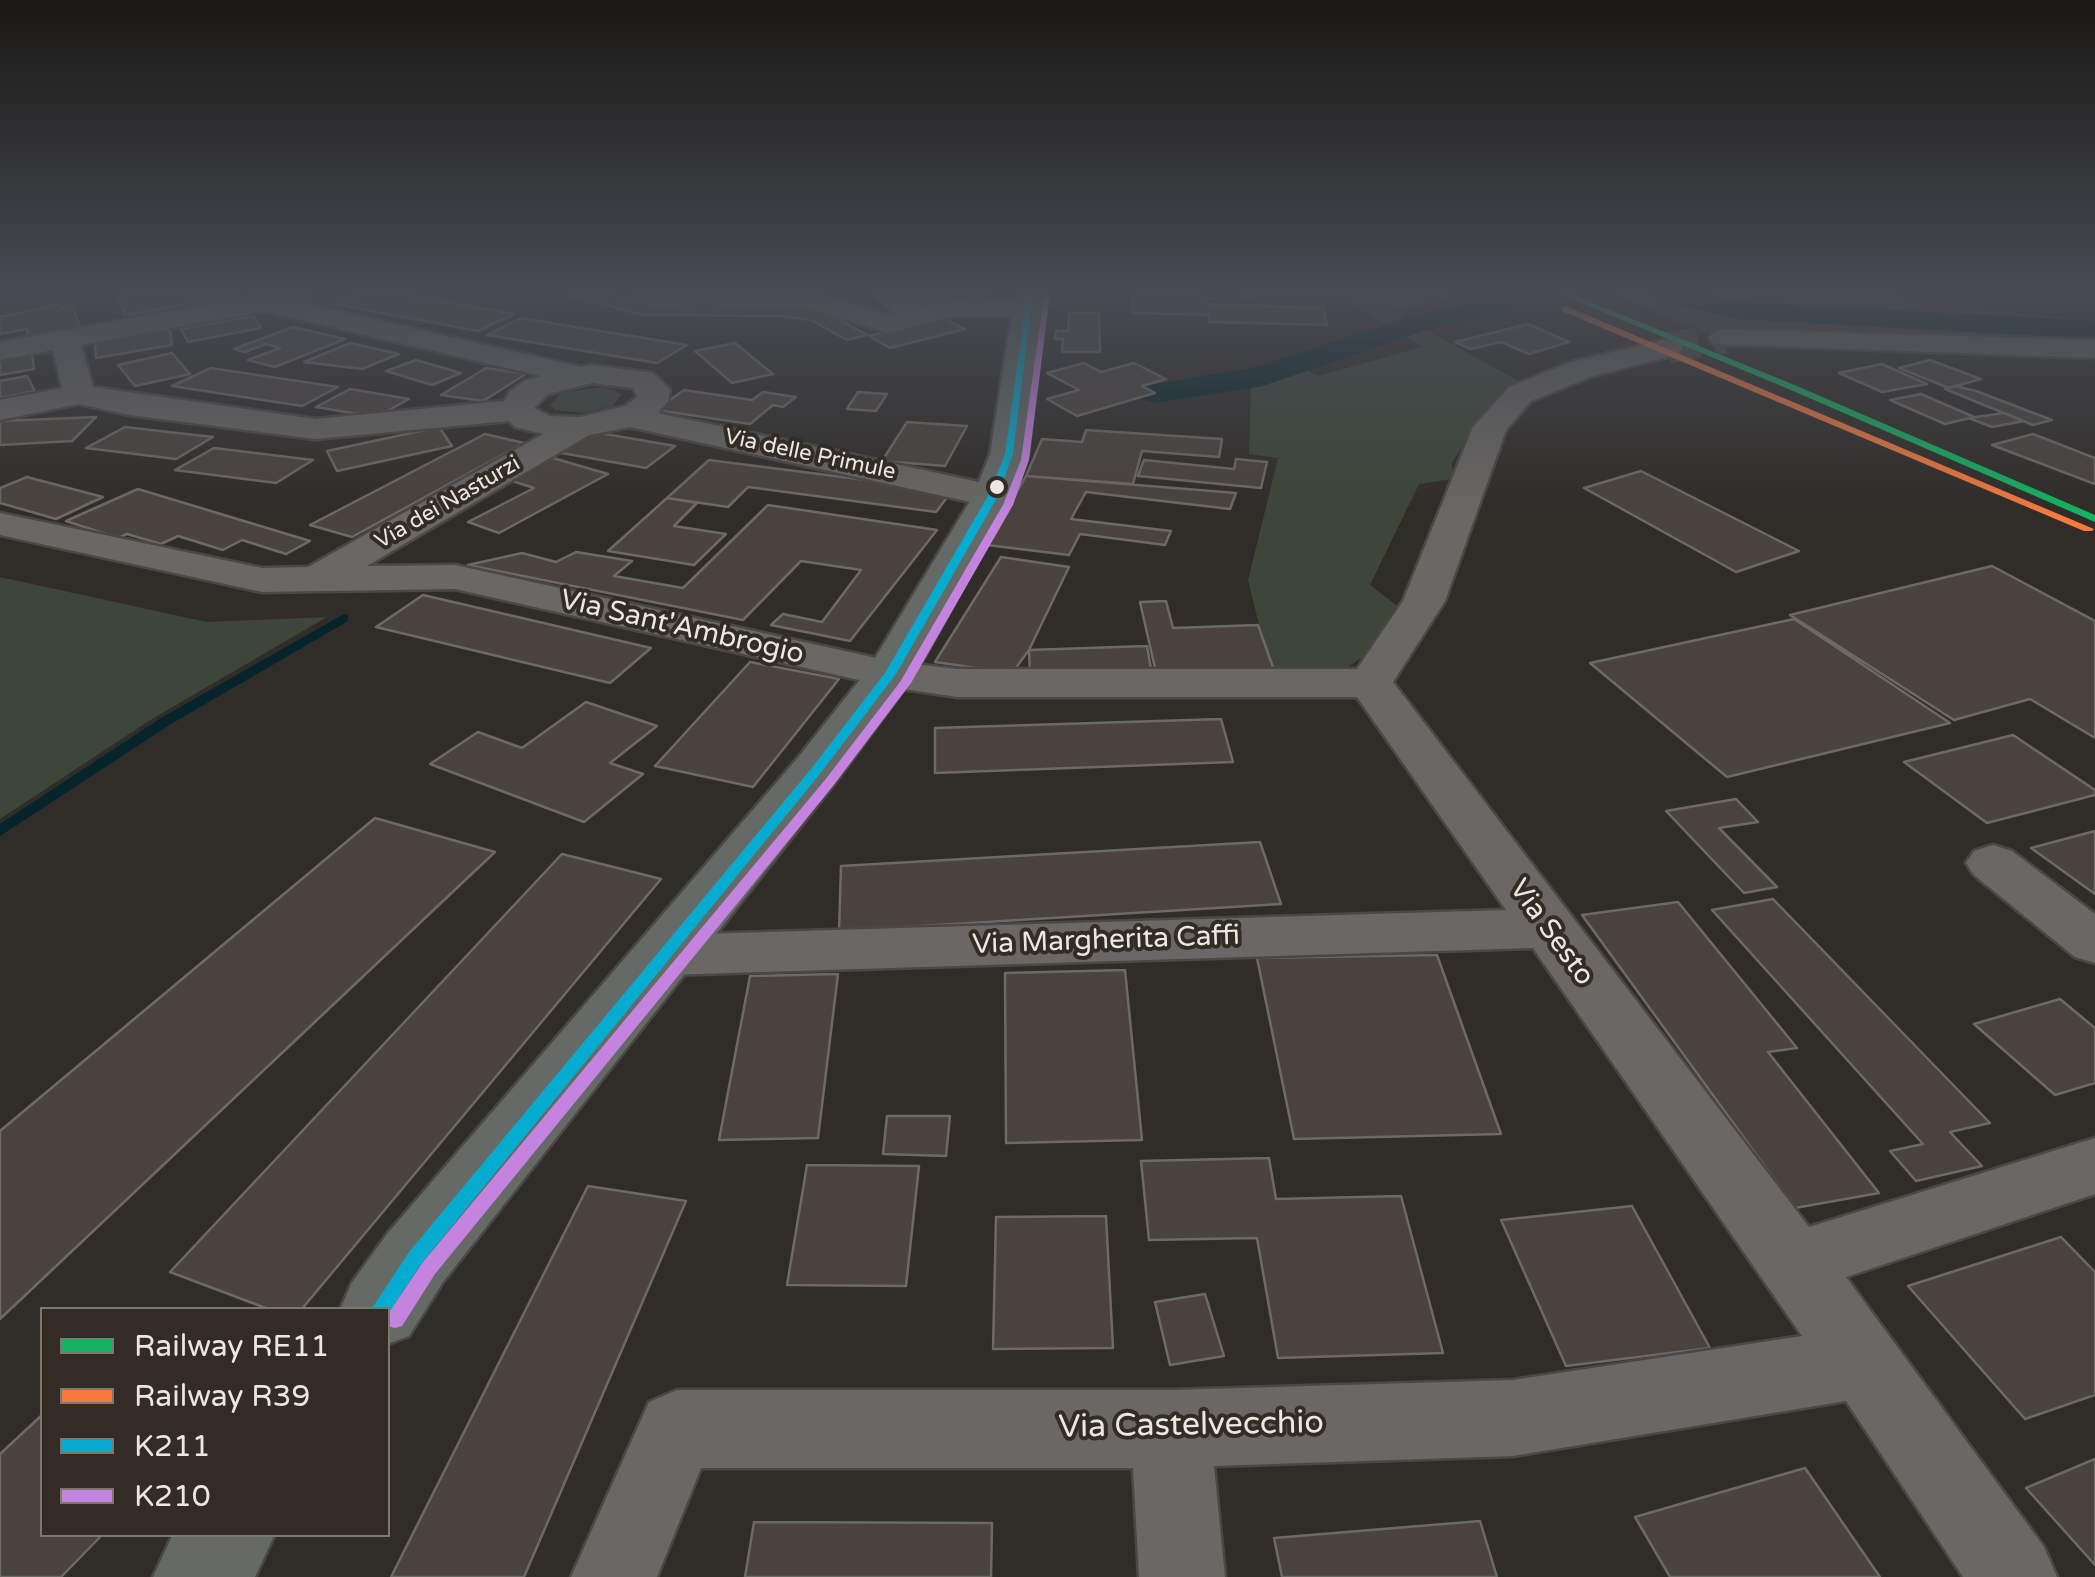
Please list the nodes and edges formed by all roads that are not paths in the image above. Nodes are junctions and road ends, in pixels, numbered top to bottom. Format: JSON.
{"nodes":[{"id":1,"x":72,"y":367,"type":"edge"},
{"id":2,"x":538,"y":367,"type":"edge"},
{"id":3,"x":1021,"y":367,"type":"edge"},
{"id":4,"x":1592,"y":367,"type":"edge"},
{"id":5,"x":579,"y":376,"type":"junction"},
{"id":6,"x":79,"y":394,"type":"junction"},
{"id":7,"x":0,"y":410,"type":"edge"},
{"id":8,"x":517,"y":410,"type":"junction"},
{"id":9,"x":627,"y":416,"type":"junction"},
{"id":10,"x":580,"y":427,"type":"junction"},
{"id":11,"x":993,"y":496,"type":"junction"},
{"id":12,"x":0,"y":524,"type":"edge"},
{"id":13,"x":317,"y":579,"type":"junction"},
{"id":14,"x":890,"y":674,"type":"junction"},
{"id":15,"x":1370,"y":682,"type":"junction"},
{"id":16,"x":1994,"y":863,"type":"dead end"},
{"id":17,"x":1547,"y":928,"type":"junction"},
{"id":18,"x":2095,"y":943,"type":"edge"},
{"id":19,"x":666,"y":954,"type":"junction"},
{"id":20,"x":2095,"y":1166,"type":"edge"},
{"id":21,"x":1794,"y":1263,"type":"junction"},
{"id":22,"x":382,"y":1307,"type":"edge"},
{"id":23,"x":1861,"y":1364,"type":"junction"},
{"id":24,"x":1171,"y":1429,"type":"junction"},
{"id":25,"x":226,"y":1537,"type":"edge"},
{"id":26,"x":200,"y":1577,"type":"edge"},
{"id":27,"x":614,"y":1577,"type":"edge"},
{"id":28,"x":1182,"y":1577,"type":"edge"},
{"id":29,"x":2014,"y":1577,"type":"edge"}],
"edges":[{"from":1,"to":6,"type":"street"},
{"from":2,"to":5,"type":"street"},
{"from":3,"to":11,"type":"main road"},
{"from":4,"to":15,"type":"street"},
{"from":5,"to":8,"type":"street"},
{"from":5,"to":9,"type":"street"},
{"from":6,"to":7,"type":"street"},
{"from":6,"to":8,"type":"street"},
{"from":8,"to":10,"type":"street"},
{"from":9,"to":10,"type":"street"},
{"from":9,"to":11,"type":"street","name":"Via delle Primule"},
{"from":10,"to":13,"type":"street","name":"Via dei Nasturzi"},
{"from":11,"to":14,"type":"main road"},
{"from":12,"to":13,"type":"street","name":"Via Sant'Ambrogio"},
{"from":13,"to":14,"type":"street","name":"Via Sant'Ambrogio"},
{"from":14,"to":15,"type":"street","name":"Via Sant'Ambrogio"},
{"from":14,"to":19,"type":"main road"},
{"from":15,"to":17,"type":"street","name":"Via Sesto"},
{"from":16,"to":18,"type":"street"},
{"from":17,"to":19,"type":"street","name":"Via Margherita Caffi"},
{"from":17,"to":21,"type":"street","name":"Via Sesto"},
{"from":19,"to":22,"type":"main road"},
{"from":20,"to":21,"type":"street"},
{"from":21,"to":23,"type":"street","name":"Via Sesto"},
{"from":23,"to":24,"type":"street","name":"Via Castelvecchio"},
{"from":23,"to":29,"type":"street","name":"Via Sesto"},
{"from":24,"to":27,"type":"street","name":"Via Castelvecchio"},
{"from":24,"to":28,"type":"street"},
{"from":25,"to":26,"type":"main road"}]}
